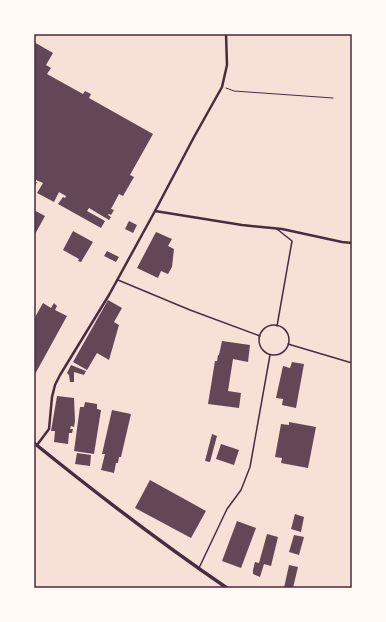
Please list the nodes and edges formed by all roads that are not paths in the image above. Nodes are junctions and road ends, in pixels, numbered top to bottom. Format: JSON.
{"nodes":[{"id":1,"x":226,"y":34,"type":"edge"},
{"id":2,"x":156,"y":211,"type":"junction"},
{"id":3,"x":276,"y":228,"type":"junction"},
{"id":4,"x":352,"y":243,"type":"edge"},
{"id":5,"x":118,"y":280,"type":"junction"},
{"id":6,"x":277,"y":326,"type":"junction"},
{"id":7,"x":260,"y":336,"type":"junction"},
{"id":8,"x":288,"y":344,"type":"junction"},
{"id":9,"x":270,"y":355,"type":"junction"},
{"id":10,"x":352,"y":363,"type":"edge"},
{"id":11,"x":35,"y":445,"type":"edge"},
{"id":12,"x":199,"y":569,"type":"junction"},
{"id":13,"x":227,"y":588,"type":"edge"}],
"edges":[{"from":1,"to":2,"type":"street"},
{"from":2,"to":3,"type":"street"},
{"from":2,"to":5,"type":"street"},
{"from":3,"to":4,"type":"street"},
{"from":3,"to":6,"type":"lane"},
{"from":5,"to":7,"type":"lane"},
{"from":5,"to":11,"type":"street"},
{"from":6,"to":7,"type":"lane"},
{"from":6,"to":8,"type":"lane"},
{"from":7,"to":9,"type":"lane"},
{"from":8,"to":9,"type":"lane"},
{"from":8,"to":10,"type":"lane"},
{"from":9,"to":12,"type":"lane"},
{"from":11,"to":12,"type":"main road"},
{"from":12,"to":13,"type":"main road"}]}
